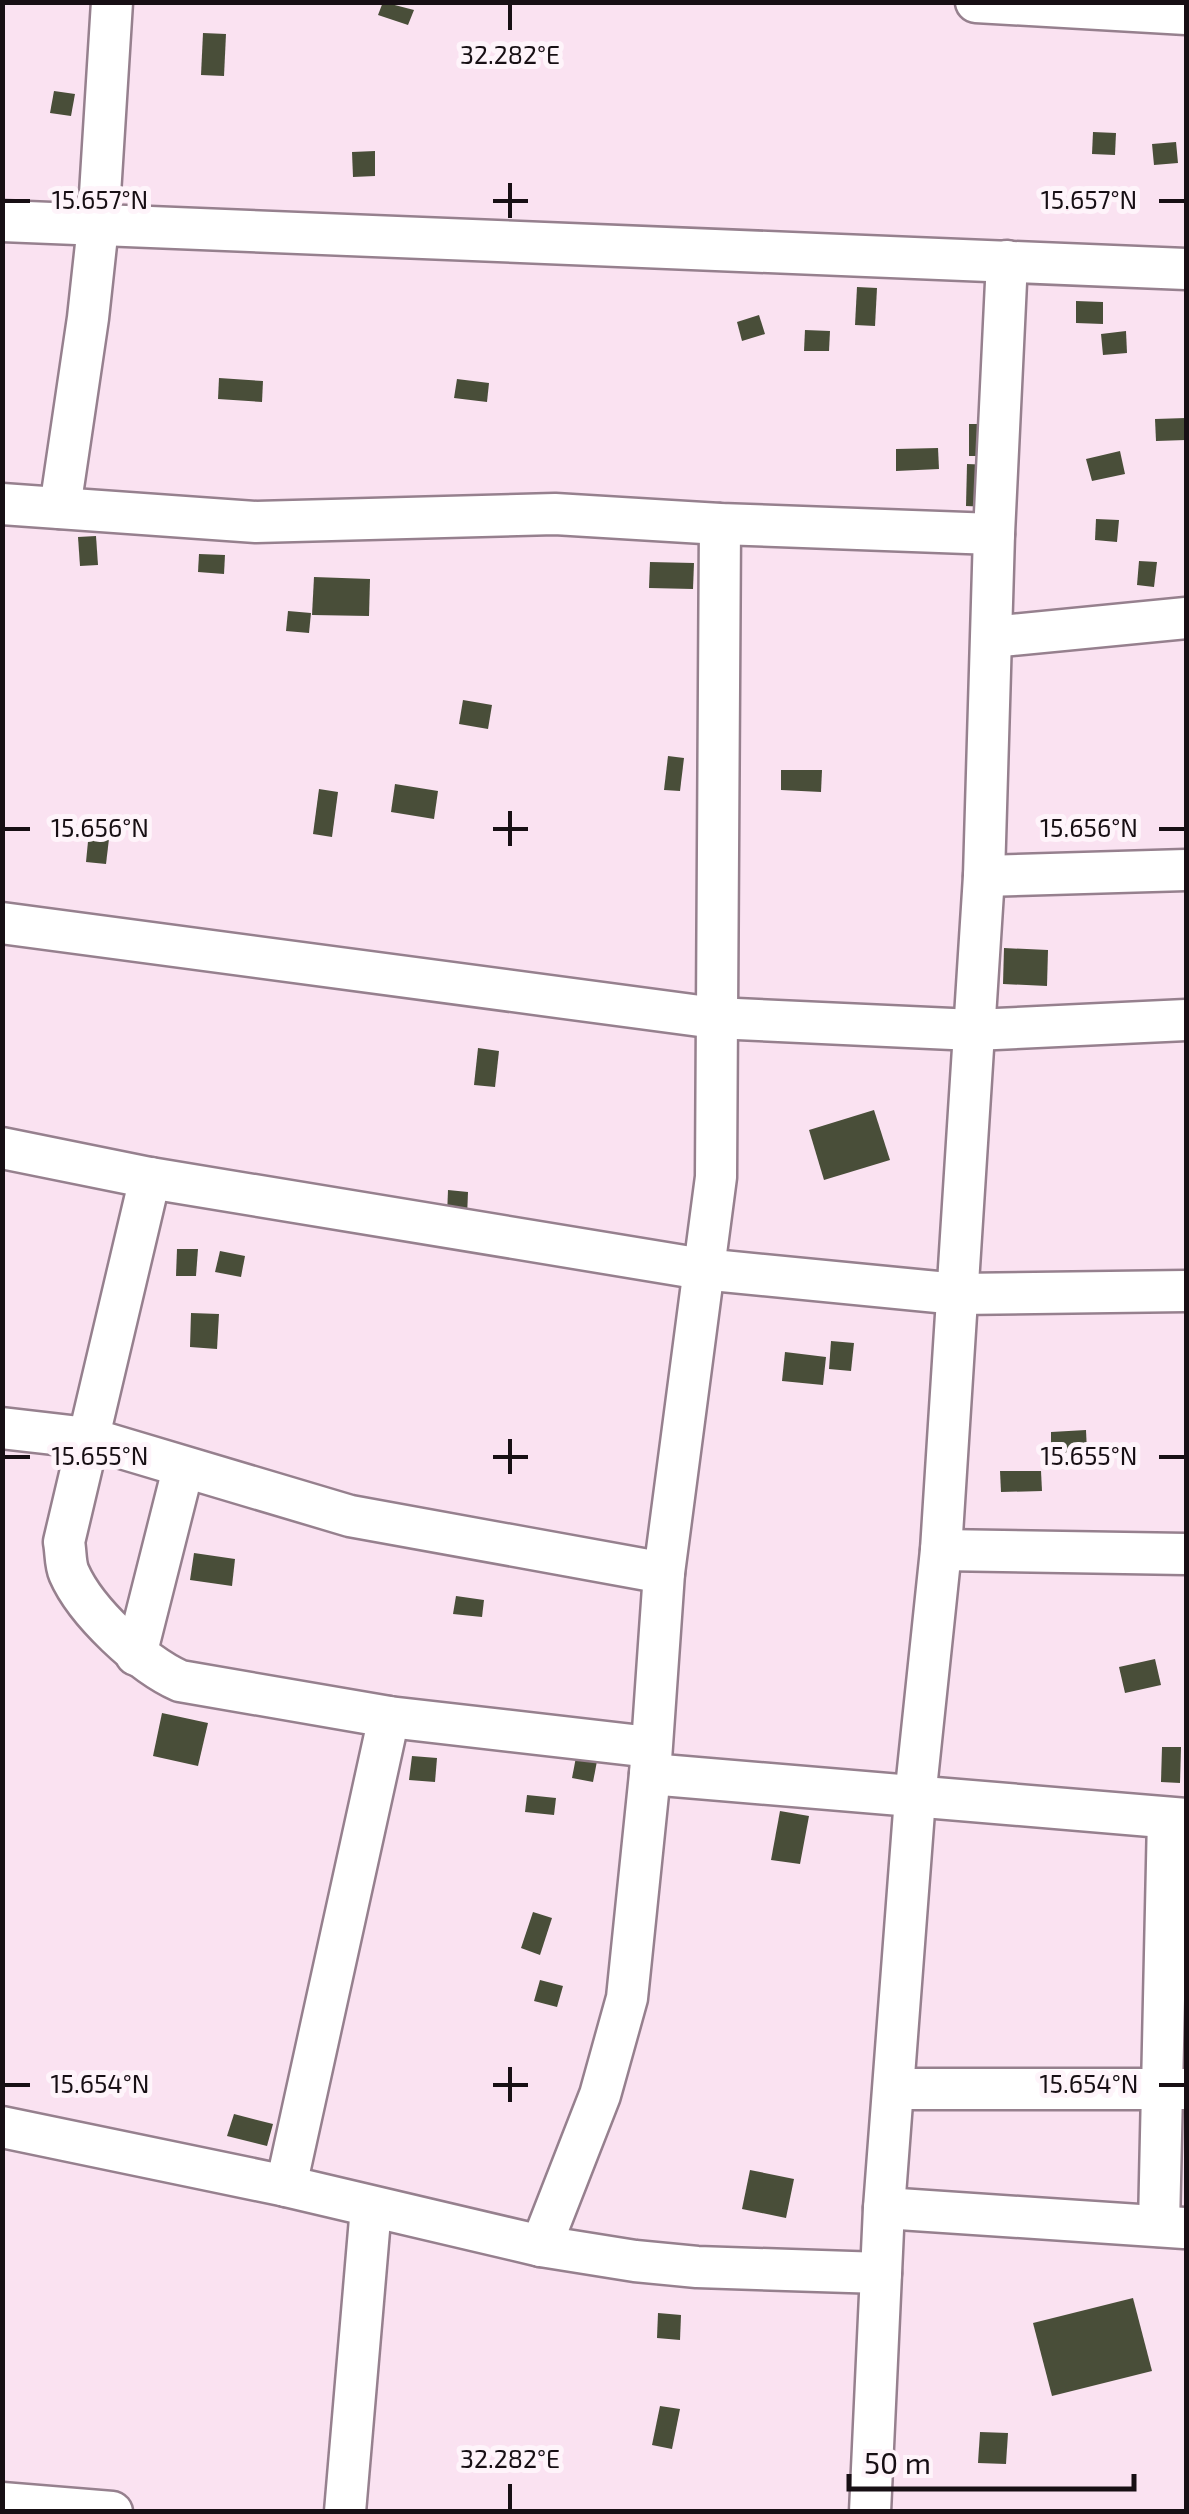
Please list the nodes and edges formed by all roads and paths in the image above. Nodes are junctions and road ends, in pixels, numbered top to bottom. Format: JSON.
{"nodes":[{"id":1,"x":112,"y":2,"type":"edge"},
{"id":2,"x":976,"y":2,"type":"edge"},
{"id":3,"x":1186,"y":14,"type":"edge"},
{"id":4,"x":2,"y":221,"type":"edge"},
{"id":5,"x":98,"y":226,"type":"junction"},
{"id":6,"x":1007,"y":261,"type":"junction"},
{"id":7,"x":1186,"y":270,"type":"edge"},
{"id":8,"x":2,"y":504,"type":"edge"},
{"id":9,"x":60,"y":508,"type":"junction"},
{"id":10,"x":720,"y":524,"type":"junction"},
{"id":11,"x":994,"y":534,"type":"junction"},
{"id":12,"x":1186,"y":618,"type":"edge"},
{"id":13,"x":992,"y":636,"type":"junction"},
{"id":14,"x":1186,"y":870,"type":"edge"},
{"id":15,"x":984,"y":876,"type":"junction"},
{"id":16,"x":2,"y":923,"type":"edge"},
{"id":17,"x":716,"y":1018,"type":"junction"},
{"id":18,"x":1186,"y":1020,"type":"edge"},
{"id":19,"x":974,"y":1030,"type":"junction"},
{"id":20,"x":2,"y":1148,"type":"edge"},
{"id":21,"x":150,"y":1178,"type":"junction"},
{"id":22,"x":702,"y":1269,"type":"junction"},
{"id":23,"x":1186,"y":1291,"type":"edge"},
{"id":24,"x":958,"y":1294,"type":"junction"},
{"id":25,"x":2,"y":1428,"type":"edge"},
{"id":26,"x":88,"y":1438,"type":"junction"},
{"id":27,"x":183,"y":1469,"type":"junction"},
{"id":28,"x":941,"y":1550,"type":"junction"},
{"id":29,"x":1186,"y":1554,"type":"edge"},
{"id":30,"x":664,"y":1573,"type":"junction"},
{"id":31,"x":136,"y":1655,"type":"junction"},
{"id":32,"x":389,"y":1717,"type":"junction"},
{"id":33,"x":650,"y":1760,"type":"junction"},
{"id":34,"x":915,"y":1798,"type":"junction"},
{"id":35,"x":1177,"y":1819,"type":"edge"},
{"id":36,"x":894,"y":2088,"type":"junction"},
{"id":37,"x":1174,"y":2088,"type":"edge"},
{"id":38,"x":2,"y":2126,"type":"edge"},
{"id":39,"x":286,"y":2186,"type":"junction"},
{"id":40,"x":371,"y":2206,"type":"junction"},
{"id":41,"x":884,"y":2208,"type":"junction"},
{"id":42,"x":1173,"y":2227,"type":"edge"},
{"id":43,"x":542,"y":2246,"type":"junction"},
{"id":44,"x":881,"y":2272,"type":"junction"},
{"id":45,"x":2,"y":2503,"type":"edge"},
{"id":46,"x":112,"y":2512,"type":"edge"},
{"id":47,"x":345,"y":2512,"type":"edge"},
{"id":48,"x":870,"y":2512,"type":"edge"}],
"edges":[{"from":1,"to":5,"type":"street"},
{"from":2,"to":3,"type":"street"},
{"from":4,"to":5,"type":"street"},
{"from":5,"to":6,"type":"street"},
{"from":5,"to":9,"type":"street"},
{"from":6,"to":7,"type":"street"},
{"from":6,"to":11,"type":"street"},
{"from":8,"to":9,"type":"street"},
{"from":9,"to":10,"type":"street"},
{"from":10,"to":11,"type":"street"},
{"from":10,"to":17,"type":"street"},
{"from":11,"to":13,"type":"street"},
{"from":12,"to":13,"type":"street"},
{"from":13,"to":15,"type":"street"},
{"from":14,"to":15,"type":"street"},
{"from":15,"to":19,"type":"street"},
{"from":16,"to":17,"type":"street"},
{"from":17,"to":19,"type":"street"},
{"from":17,"to":22,"type":"street"},
{"from":18,"to":19,"type":"street"},
{"from":19,"to":24,"type":"street"},
{"from":20,"to":21,"type":"street"},
{"from":21,"to":22,"type":"street"},
{"from":21,"to":26,"type":"street"},
{"from":22,"to":24,"type":"street"},
{"from":22,"to":30,"type":"street"},
{"from":23,"to":24,"type":"street"},
{"from":24,"to":28,"type":"street"},
{"from":25,"to":26,"type":"street"},
{"from":26,"to":27,"type":"street"},
{"from":26,"to":31,"type":"street"},
{"from":27,"to":30,"type":"street"},
{"from":27,"to":31,"type":"street"},
{"from":28,"to":29,"type":"street"},
{"from":28,"to":34,"type":"street"},
{"from":30,"to":33,"type":"street"},
{"from":31,"to":32,"type":"street"},
{"from":32,"to":33,"type":"street"},
{"from":32,"to":39,"type":"street"},
{"from":33,"to":34,"type":"street"},
{"from":33,"to":43,"type":"street"},
{"from":34,"to":35,"type":"street"},
{"from":34,"to":36,"type":"street"},
{"from":35,"to":37,"type":"street"},
{"from":36,"to":37,"type":"street"},
{"from":36,"to":41,"type":"street"},
{"from":37,"to":42,"type":"street"},
{"from":38,"to":39,"type":"street"},
{"from":39,"to":40,"type":"street"},
{"from":40,"to":43,"type":"street"},
{"from":40,"to":47,"type":"street"},
{"from":41,"to":42,"type":"street"},
{"from":41,"to":44,"type":"street"},
{"from":43,"to":44,"type":"street"},
{"from":44,"to":48,"type":"street"},
{"from":45,"to":46,"type":"street"}]}
